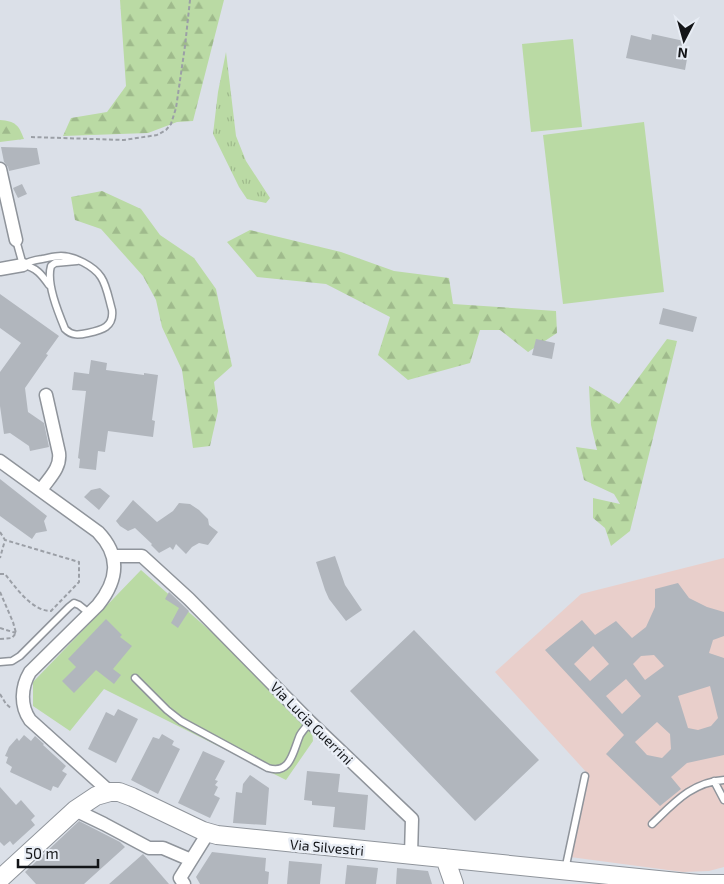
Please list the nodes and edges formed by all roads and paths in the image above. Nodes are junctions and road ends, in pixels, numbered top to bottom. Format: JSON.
{"nodes":[{"id":1,"x":190,"y":0,"type":"edge"},
{"id":2,"x":31,"y":137,"type":"dead end"},
{"id":3,"x":0,"y":169,"type":"edge"},
{"id":4,"x":16,"y":240,"type":"joint"},
{"id":5,"x":77,"y":261,"type":"junction"},
{"id":6,"x":23,"y":265,"type":"junction"},
{"id":7,"x":0,"y":269,"type":"edge"},
{"id":8,"x":50,"y":286,"type":"junction"},
{"id":9,"x":46,"y":395,"type":"dead end"},
{"id":10,"x":0,"y":461,"type":"edge"},
{"id":11,"x":41,"y":490,"type":"junction"},
{"id":12,"x":0,"y":532,"type":"edge"},
{"id":13,"x":5,"y":540,"type":"junction"},
{"id":14,"x":113,"y":556,"type":"junction"},
{"id":15,"x":0,"y":558,"type":"edge"},
{"id":16,"x":0,"y":574,"type":"edge"},
{"id":17,"x":0,"y":592,"type":"edge"},
{"id":18,"x":89,"y":613,"type":"junction"},
{"id":19,"x":0,"y":628,"type":"edge"},
{"id":20,"x":16,"y":633,"type":"junction"},
{"id":21,"x":0,"y":639,"type":"edge"},
{"id":22,"x":0,"y":662,"type":"edge"},
{"id":23,"x":135,"y":678,"type":"dead end"},
{"id":24,"x":0,"y":694,"type":"edge"},
{"id":25,"x":8,"y":707,"type":"dead end"},
{"id":26,"x":310,"y":722,"type":"junction"},
{"id":27,"x":585,"y":776,"type":"dead end"},
{"id":28,"x":724,"y":780,"type":"edge"},
{"id":29,"x":714,"y":781,"type":"junction"},
{"id":30,"x":110,"y":792,"type":"junction"},
{"id":31,"x":724,"y":800,"type":"edge"},
{"id":32,"x":75,"y":810,"type":"junction"},
{"id":33,"x":652,"y":824,"type":"dead end"},
{"id":34,"x":208,"y":833,"type":"junction"},
{"id":35,"x":411,"y":855,"type":"junction"},
{"id":36,"x":445,"y":858,"type":"junction"},
{"id":37,"x":191,"y":860,"type":"junction"},
{"id":38,"x":565,"y":871,"type":"junction"},
{"id":39,"x":724,"y":877,"type":"edge"},
{"id":40,"x":0,"y":879,"type":"edge"},
{"id":41,"x":184,"y":884,"type":"edge"},
{"id":42,"x":454,"y":884,"type":"edge"},
{"id":43,"x":706,"y":884,"type":"edge"},
{"id":44,"x":724,"y":884,"type":"edge"}],
"edges":[{"from":1,"to":2,"type":"path"},
{"from":3,"to":4,"type":"street"},
{"from":4,"to":6,"type":"lane"},
{"from":5,"to":6,"type":"lane"},
{"from":5,"to":8,"type":"lane"},
{"from":5,"to":8,"type":"lane"},
{"from":6,"to":7,"type":"street"},
{"from":6,"to":8,"type":"lane"},
{"from":9,"to":11,"type":"street"},
{"from":10,"to":11,"type":"street"},
{"from":11,"to":14,"type":"street"},
{"from":12,"to":13,"type":"path"},
{"from":13,"to":15,"type":"path"},
{"from":13,"to":16,"type":"path"},
{"from":14,"to":18,"type":"street"},
{"from":14,"to":26,"type":"street","name":"Via Lucia Guerrini"},
{"from":17,"to":20,"type":"path"},
{"from":18,"to":22,"type":"lane"},
{"from":18,"to":30,"type":"street"},
{"from":19,"to":20,"type":"path"},
{"from":20,"to":21,"type":"path"},
{"from":23,"to":26,"type":"lane"},
{"from":24,"to":25,"type":"path"},
{"from":26,"to":35,"type":"street","name":"Via Lucia Guerrini"},
{"from":27,"to":38,"type":"lane"},
{"from":28,"to":29,"type":"lane"},
{"from":29,"to":31,"type":"lane"},
{"from":29,"to":33,"type":"lane"},
{"from":30,"to":32,"type":"main road"},
{"from":30,"to":34,"type":"main road","name":"Via Silvestri"},
{"from":32,"to":37,"type":"street"},
{"from":32,"to":40,"type":"main road"},
{"from":34,"to":35,"type":"main road","name":"Via Silvestri"},
{"from":34,"to":37,"type":"street"},
{"from":35,"to":36,"type":"main road","name":"Via Silvestri"},
{"from":36,"to":38,"type":"main road","name":"Via Silvestri"},
{"from":36,"to":42,"type":"main road"},
{"from":37,"to":41,"type":"street"},
{"from":38,"to":43,"type":"main road"},
{"from":39,"to":43,"type":"main road"},
{"from":43,"to":44,"type":"main road"}]}
